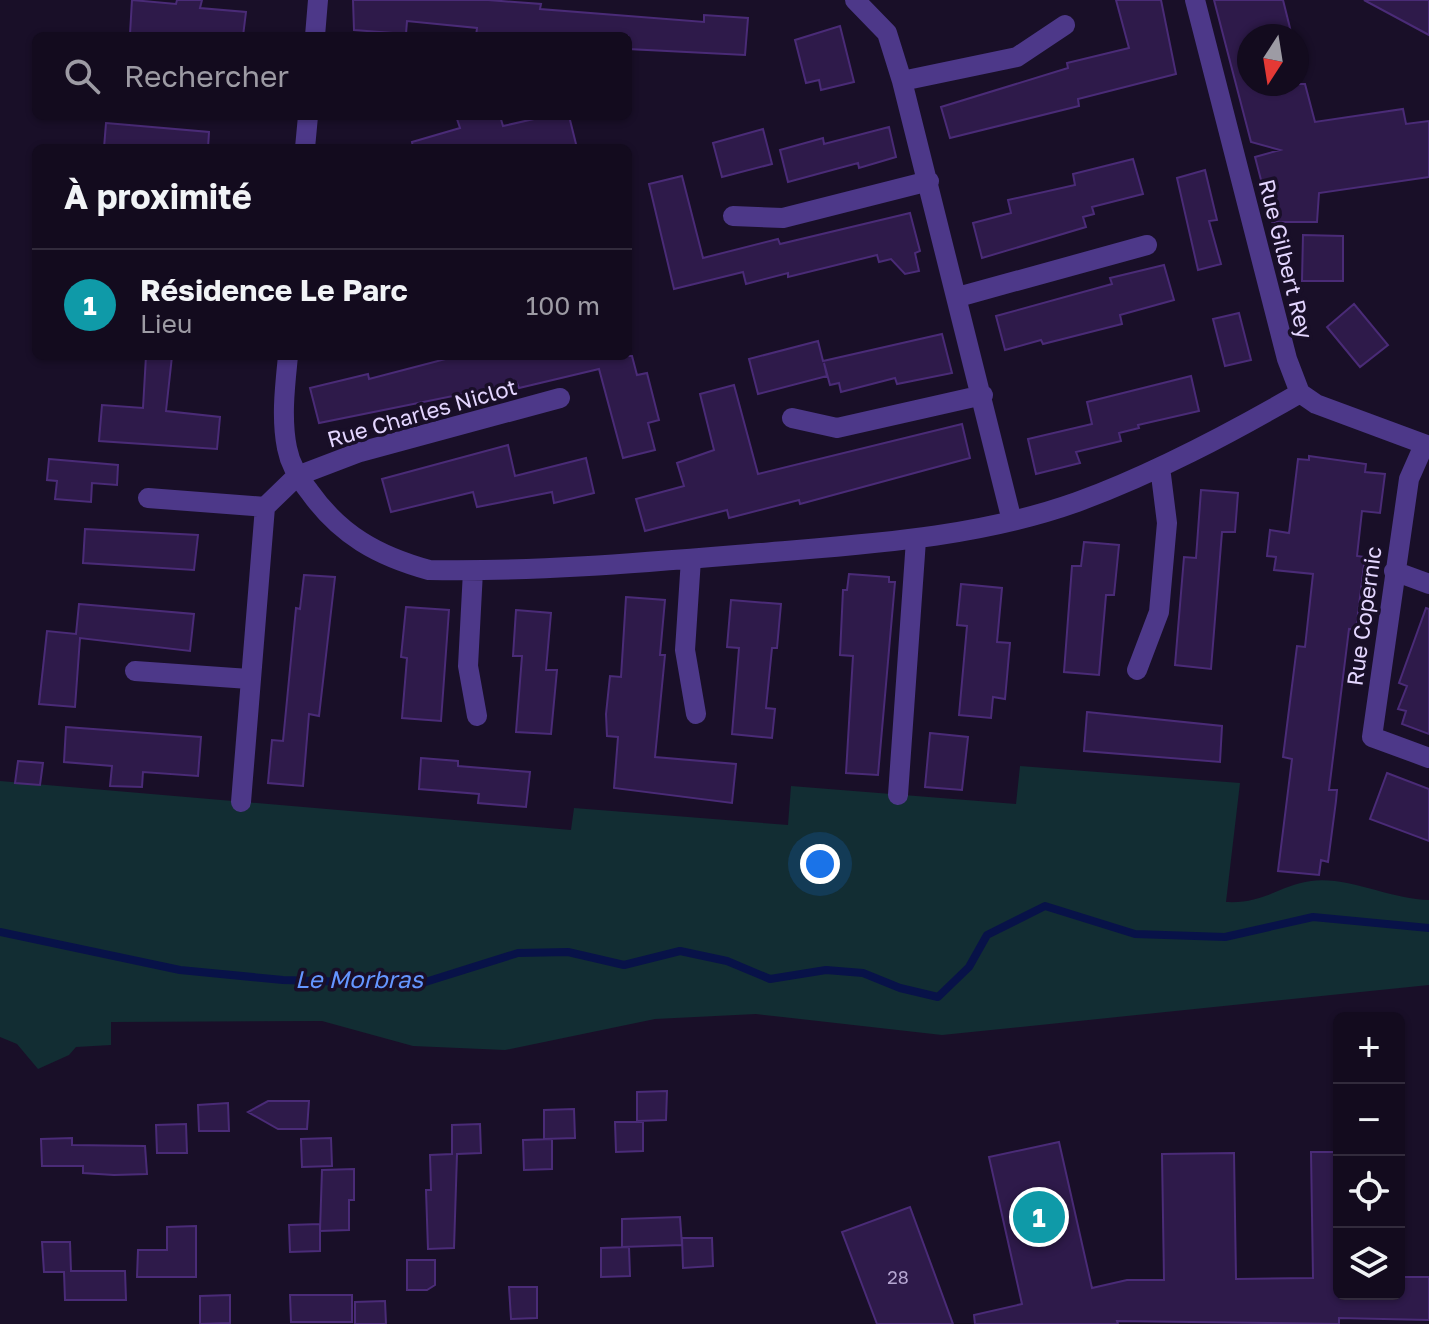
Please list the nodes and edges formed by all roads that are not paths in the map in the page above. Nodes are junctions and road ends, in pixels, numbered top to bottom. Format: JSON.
{"nodes":[{"id":1,"x":318,"y":0,"type":"edge"},
{"id":2,"x":855,"y":0,"type":"edge"},
{"id":3,"x":1195,"y":0,"type":"edge"},
{"id":4,"x":1065,"y":25,"type":"dead end"},
{"id":5,"x":315,"y":32,"type":"edge"},
{"id":6,"x":902,"y":81,"type":"junction"},
{"id":7,"x":308,"y":120,"type":"edge"},
{"id":8,"x":305,"y":144,"type":"edge"},
{"id":9,"x":929,"y":181,"type":"junction"},
{"id":10,"x":733,"y":216,"type":"dead end"},
{"id":11,"x":1147,"y":245,"type":"dead end"},
{"id":12,"x":958,"y":297,"type":"junction"},
{"id":13,"x":288,"y":360,"type":"edge"},
{"id":14,"x":1300,"y":393,"type":"junction"},
{"id":15,"x":983,"y":395,"type":"junction"},
{"id":16,"x":560,"y":398,"type":"dead end"},
{"id":17,"x":792,"y":418,"type":"dead end"},
{"id":18,"x":1426,"y":446,"type":"edge"},
{"id":19,"x":1160,"y":467,"type":"junction"},
{"id":20,"x":297,"y":476,"type":"junction"},
{"id":21,"x":148,"y":498,"type":"dead end"},
{"id":22,"x":265,"y":507,"type":"junction"},
{"id":23,"x":1012,"y":521,"type":"junction"},
{"id":24,"x":916,"y":540,"type":"junction"},
{"id":25,"x":691,"y":559,"type":"junction"},
{"id":26,"x":473,"y":571,"type":"junction"},
{"id":27,"x":1394,"y":571,"type":"junction"},
{"id":28,"x":1429,"y":584,"type":"edge"},
{"id":29,"x":1137,"y":670,"type":"dead end"},
{"id":30,"x":135,"y":671,"type":"dead end"},
{"id":31,"x":249,"y":679,"type":"junction"},
{"id":32,"x":696,"y":714,"type":"dead end"},
{"id":33,"x":477,"y":716,"type":"dead end"},
{"id":34,"x":1429,"y":758,"type":"edge"},
{"id":35,"x":898,"y":795,"type":"dead end"},
{"id":36,"x":241,"y":802,"type":"dead end"}],
"edges":[{"from":1,"to":5,"type":"street"},
{"from":2,"to":6,"type":"street"},
{"from":3,"to":14,"type":"street","name":"Rue Gilbert Rey"},
{"from":4,"to":6,"type":"street"},
{"from":6,"to":9,"type":"street"},
{"from":7,"to":8,"type":"street"},
{"from":9,"to":10,"type":"street"},
{"from":9,"to":12,"type":"street"},
{"from":11,"to":12,"type":"street"},
{"from":12,"to":15,"type":"street"},
{"from":13,"to":20,"type":"street"},
{"from":14,"to":18,"type":"street"},
{"from":14,"to":19,"type":"street"},
{"from":15,"to":17,"type":"street"},
{"from":15,"to":23,"type":"street"},
{"from":16,"to":20,"type":"street","name":"Rue Charles Niclot"},
{"from":18,"to":27,"type":"street","name":"Rue Copernic"},
{"from":19,"to":23,"type":"street"},
{"from":19,"to":29,"type":"street"},
{"from":20,"to":22,"type":"street","name":"Rue Charles Niclot"},
{"from":20,"to":26,"type":"street"},
{"from":21,"to":22,"type":"street"},
{"from":22,"to":31,"type":"street"},
{"from":23,"to":24,"type":"street"},
{"from":24,"to":25,"type":"street"},
{"from":24,"to":35,"type":"street"},
{"from":25,"to":26,"type":"street"},
{"from":25,"to":32,"type":"street"},
{"from":26,"to":33,"type":"street"},
{"from":27,"to":28,"type":"street"},
{"from":27,"to":34,"type":"street","name":"Rue Copernic"},
{"from":30,"to":31,"type":"street"},
{"from":31,"to":36,"type":"street"}]}
